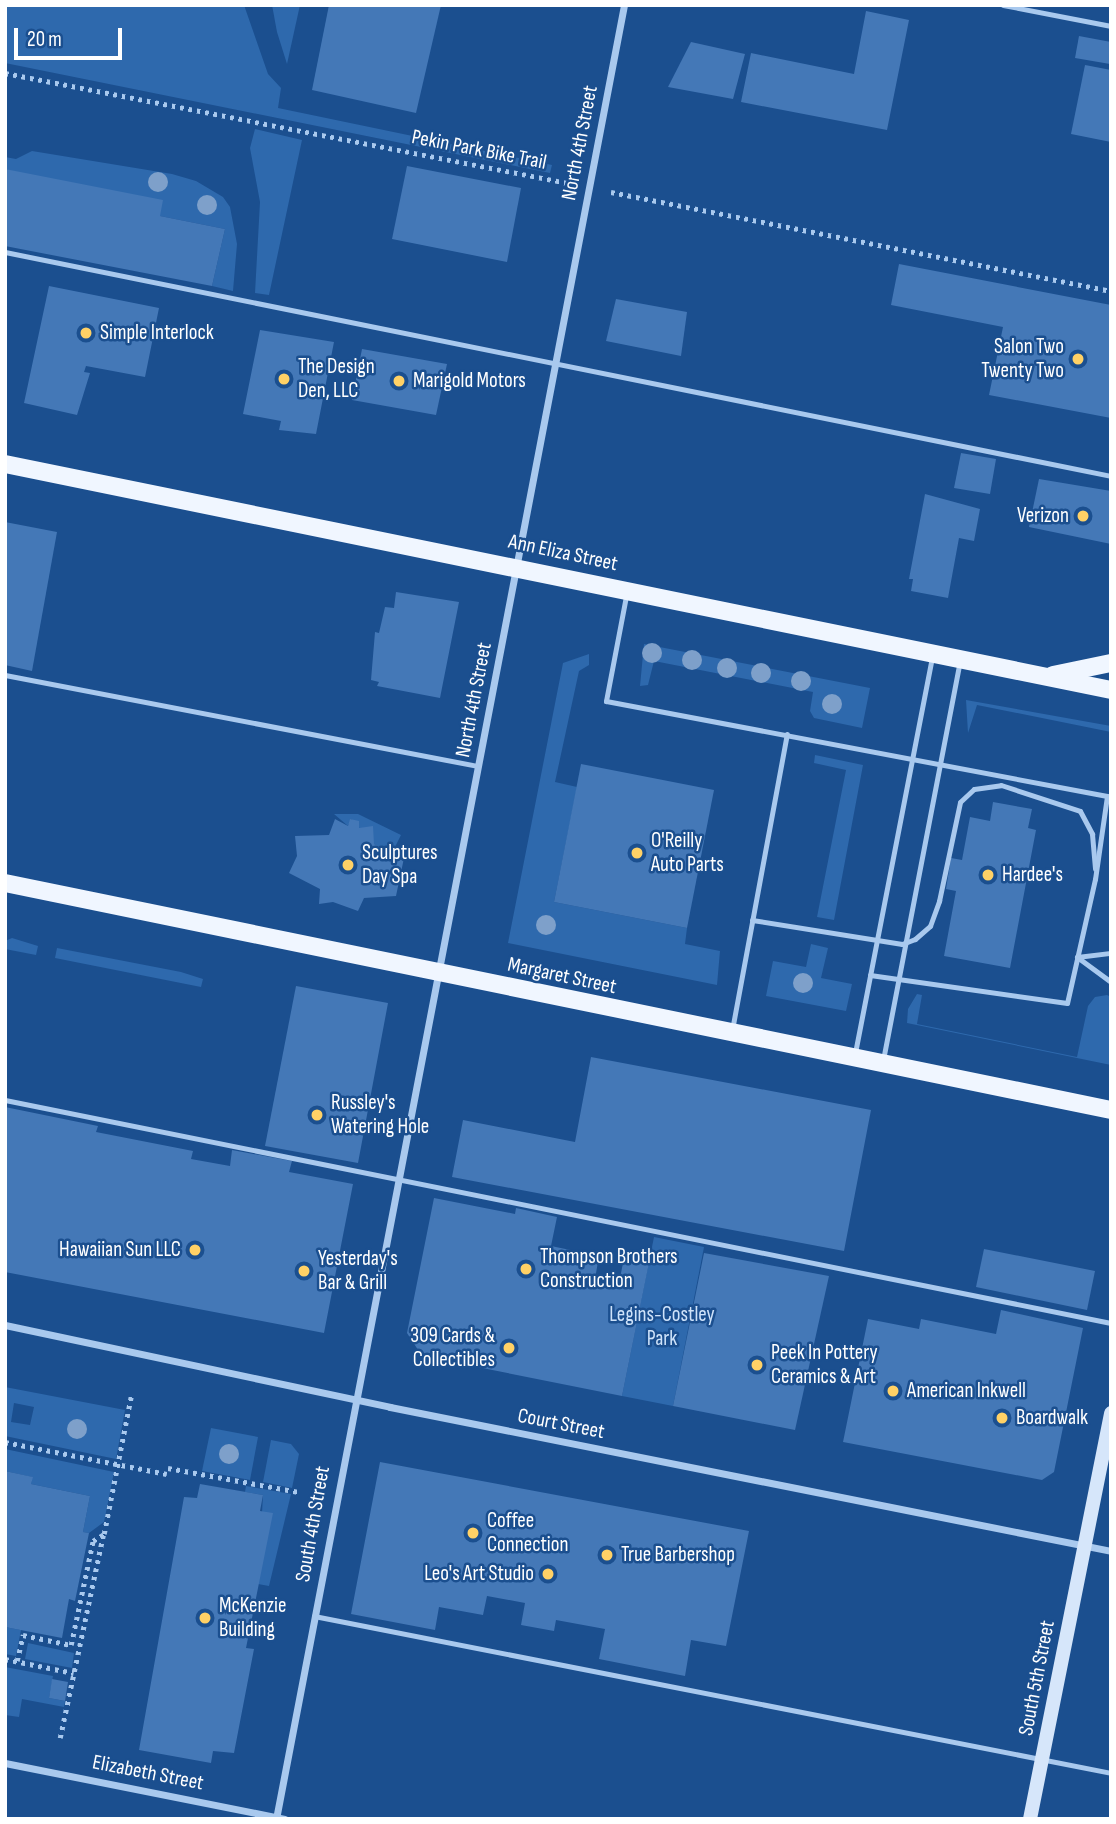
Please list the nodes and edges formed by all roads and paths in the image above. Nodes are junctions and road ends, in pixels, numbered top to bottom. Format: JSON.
{"nodes":[{"id":1,"x":624,"y":5,"type":"edge"},
{"id":2,"x":1003,"y":5,"type":"edge"},
{"id":3,"x":1111,"y":26,"type":"edge"},
{"id":4,"x":5,"y":73,"type":"edge"},
{"id":5,"x":590,"y":188,"type":"junction"},
{"id":6,"x":5,"y":252,"type":"edge"},
{"id":7,"x":1111,"y":291,"type":"edge"},
{"id":8,"x":556,"y":363,"type":"junction"},
{"id":9,"x":5,"y":464,"type":"edge"},
{"id":10,"x":1111,"y":476,"type":"edge"},
{"id":11,"x":518,"y":566,"type":"junction"},
{"id":12,"x":627,"y":589,"type":"junction"},
{"id":13,"x":932,"y":654,"type":"junction"},
{"id":14,"x":960,"y":660,"type":"junction"},
{"id":15,"x":1111,"y":663,"type":"edge"},
{"id":16,"x":5,"y":675,"type":"edge"},
{"id":17,"x":1044,"y":676,"type":"junction"},
{"id":18,"x":1111,"y":690,"type":"edge"},
{"id":19,"x":787,"y":734,"type":"junction"},
{"id":20,"x":911,"y":756,"type":"junction"},
{"id":21,"x":939,"y":762,"type":"junction"},
{"id":22,"x":478,"y":766,"type":"junction"},
{"id":23,"x":1096,"y":880,"type":"junction"},
{"id":24,"x":5,"y":883,"type":"edge"},
{"id":25,"x":752,"y":920,"type":"junction"},
{"id":26,"x":877,"y":940,"type":"junction"},
{"id":27,"x":902,"y":944,"type":"junction"},
{"id":28,"x":1111,"y":953,"type":"edge"},
{"id":29,"x":1077,"y":957,"type":"junction"},
{"id":30,"x":438,"y":973,"type":"junction"},
{"id":31,"x":870,"y":975,"type":"junction"},
{"id":32,"x":898,"y":979,"type":"junction"},
{"id":33,"x":1111,"y":982,"type":"edge"},
{"id":34,"x":732,"y":1034,"type":"junction"},
{"id":35,"x":855,"y":1058,"type":"junction"},
{"id":36,"x":883,"y":1063,"type":"junction"},
{"id":37,"x":5,"y":1100,"type":"edge"},
{"id":38,"x":1111,"y":1110,"type":"edge"},
{"id":39,"x":398,"y":1179,"type":"junction"},
{"id":40,"x":1111,"y":1323,"type":"edge"},
{"id":41,"x":5,"y":1325,"type":"edge"},
{"id":42,"x":131,"y":1397,"type":"dead end"},
{"id":43,"x":353,"y":1400,"type":"junction"},
{"id":44,"x":1111,"y":1413,"type":"edge"},
{"id":45,"x":5,"y":1442,"type":"edge"},
{"id":46,"x":118,"y":1464,"type":"junction"},
{"id":47,"x":299,"y":1492,"type":"dead end"},
{"id":48,"x":104,"y":1534,"type":"junction"},
{"id":49,"x":1083,"y":1545,"type":"junction"},
{"id":50,"x":1111,"y":1550,"type":"edge"},
{"id":51,"x":314,"y":1616,"type":"junction"},
{"id":52,"x":5,"y":1659,"type":"edge"},
{"id":53,"x":18,"y":1661,"type":"junction"},
{"id":54,"x":74,"y":1673,"type":"junction"},
{"id":55,"x":60,"y":1738,"type":"dead end"},
{"id":56,"x":1042,"y":1760,"type":"junction"},
{"id":57,"x":5,"y":1763,"type":"edge"},
{"id":58,"x":1111,"y":1773,"type":"edge"},
{"id":59,"x":279,"y":1818,"type":"edge"},
{"id":60,"x":1030,"y":1819,"type":"edge"}],
"edges":[{"from":1,"to":5,"type":"street","name":"North 4th Street"},
{"from":2,"to":3,"type":"lane"},
{"from":4,"to":5,"type":"path","name":"Pekin Park Bike Trail"},
{"from":5,"to":7,"type":"path","name":"Pekin Park Bike Trail"},
{"from":5,"to":8,"type":"street","name":"North 4th Street"},
{"from":6,"to":8,"type":"lane"},
{"from":8,"to":10,"type":"lane"},
{"from":8,"to":11,"type":"street","name":"North 4th Street"},
{"from":9,"to":11,"type":"main road","name":"Ann Eliza Street"},
{"from":11,"to":12,"type":"main road","name":"Ann Eliza Street"},
{"from":11,"to":22,"type":"street","name":"North 4th Street"},
{"from":12,"to":13,"type":"main road","name":"Ann Eliza Street"},
{"from":12,"to":19,"type":"lane"},
{"from":13,"to":14,"type":"main road","name":"Ann Eliza Street"},
{"from":13,"to":20,"type":"lane"},
{"from":14,"to":17,"type":"main road","name":"Ann Eliza Street"},
{"from":14,"to":21,"type":"lane"},
{"from":15,"to":17,"type":"main road"},
{"from":16,"to":22,"type":"lane"},
{"from":17,"to":18,"type":"main road","name":"Ann Eliza Street"},
{"from":19,"to":20,"type":"lane"},
{"from":19,"to":25,"type":"lane"},
{"from":20,"to":21,"type":"lane"},
{"from":20,"to":26,"type":"lane"},
{"from":21,"to":23,"type":"lane"},
{"from":21,"to":27,"type":"lane"},
{"from":22,"to":30,"type":"street","name":"North 4th Street"},
{"from":23,"to":27,"type":"lane"},
{"from":23,"to":29,"type":"lane"},
{"from":24,"to":30,"type":"main road","name":"Margaret Street"},
{"from":25,"to":26,"type":"lane"},
{"from":25,"to":34,"type":"lane"},
{"from":26,"to":27,"type":"lane"},
{"from":26,"to":31,"type":"lane"},
{"from":27,"to":32,"type":"lane"},
{"from":28,"to":29,"type":"lane"},
{"from":29,"to":32,"type":"lane"},
{"from":29,"to":33,"type":"lane"},
{"from":30,"to":34,"type":"main road","name":"Margaret Street"},
{"from":30,"to":39,"type":"street","name":"North 4th Street"},
{"from":31,"to":32,"type":"lane"},
{"from":31,"to":35,"type":"lane"},
{"from":32,"to":36,"type":"lane"},
{"from":34,"to":35,"type":"main road","name":"Margaret Street"},
{"from":35,"to":36,"type":"main road","name":"Margaret Street"},
{"from":36,"to":38,"type":"main road","name":"Margaret Street"},
{"from":37,"to":39,"type":"lane"},
{"from":39,"to":40,"type":"lane"},
{"from":39,"to":43,"type":"street","name":"North 4th Street"},
{"from":41,"to":43,"type":"street","name":"Court Street"},
{"from":42,"to":46,"type":"path"},
{"from":43,"to":49,"type":"street","name":"Court Street"},
{"from":43,"to":51,"type":"street","name":"South 4th Street"},
{"from":44,"to":49,"type":"main road","name":"South 5th Street"},
{"from":45,"to":46,"type":"path"},
{"from":46,"to":47,"type":"path"},
{"from":46,"to":48,"type":"path"},
{"from":48,"to":53,"type":"path"},
{"from":48,"to":54,"type":"path"},
{"from":49,"to":50,"type":"street","name":"Court Street"},
{"from":49,"to":56,"type":"main road","name":"South 5th Street"},
{"from":51,"to":56,"type":"lane"},
{"from":51,"to":59,"type":"street","name":"South 4th Street"},
{"from":52,"to":53,"type":"path"},
{"from":53,"to":54,"type":"path"},
{"from":54,"to":55,"type":"path"},
{"from":56,"to":58,"type":"lane"},
{"from":56,"to":60,"type":"main road","name":"South 5th Street"},
{"from":57,"to":59,"type":"street","name":"Elizabeth Street"}]}
